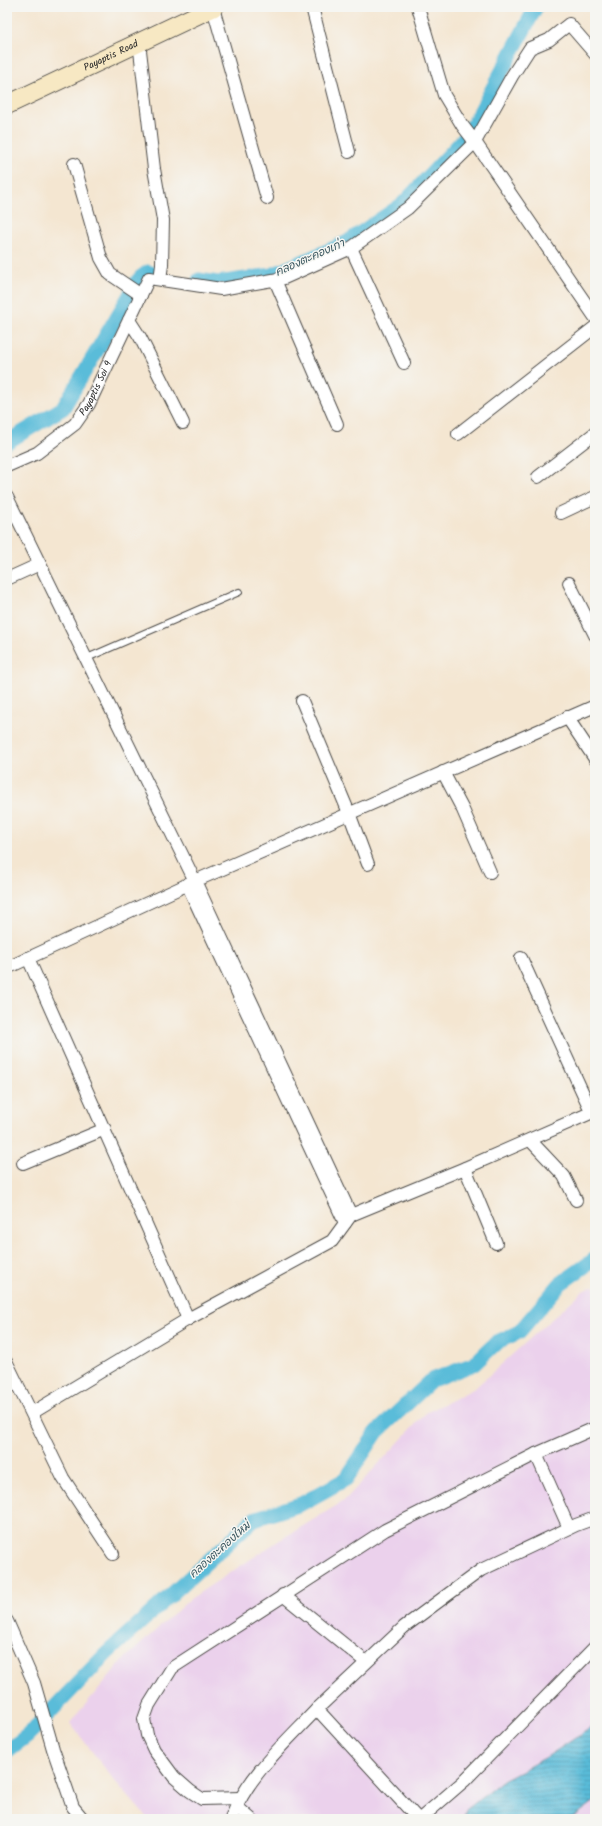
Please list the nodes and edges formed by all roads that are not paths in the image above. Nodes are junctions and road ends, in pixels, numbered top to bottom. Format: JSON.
{"nodes":[{"id":1,"x":214,"y":7,"type":"edge"},
{"id":2,"x":312,"y":7,"type":"edge"},
{"id":3,"x":418,"y":7,"type":"edge"},
{"id":4,"x":139,"y":42,"type":"junction"},
{"id":5,"x":595,"y":54,"type":"edge"},
{"id":6,"x":7,"y":105,"type":"edge"},
{"id":7,"x":475,"y":142,"type":"junction"},
{"id":8,"x":350,"y":152,"type":"dead end"},
{"id":9,"x":74,"y":164,"type":"dead end"},
{"id":10,"x":267,"y":198,"type":"dead end"},
{"id":11,"x":351,"y":248,"type":"junction"},
{"id":12,"x":154,"y":279,"type":"junction"},
{"id":13,"x":275,"y":280,"type":"junction"},
{"id":14,"x":141,"y":295,"type":"junction"},
{"id":15,"x":595,"y":316,"type":"edge"},
{"id":16,"x":129,"y":320,"type":"junction"},
{"id":17,"x":595,"y":327,"type":"edge"},
{"id":18,"x":404,"y":363,"type":"dead end"},
{"id":19,"x":183,"y":423,"type":"dead end"},
{"id":20,"x":337,"y":424,"type":"dead end"},
{"id":21,"x":595,"y":433,"type":"edge"},
{"id":22,"x":458,"y":434,"type":"dead end"},
{"id":23,"x":7,"y":466,"type":"edge"},
{"id":24,"x":538,"y":477,"type":"dead end"},
{"id":25,"x":7,"y":497,"type":"edge"},
{"id":26,"x":595,"y":497,"type":"edge"},
{"id":27,"x":561,"y":512,"type":"dead end"},
{"id":28,"x":40,"y":564,"type":"junction"},
{"id":29,"x":7,"y":579,"type":"edge"},
{"id":30,"x":569,"y":583,"type":"dead end"},
{"id":31,"x":239,"y":592,"type":"dead end"},
{"id":32,"x":595,"y":635,"type":"edge"},
{"id":33,"x":87,"y":658,"type":"junction"},
{"id":34,"x":302,"y":701,"type":"dead end"},
{"id":35,"x":595,"y":706,"type":"edge"},
{"id":36,"x":567,"y":717,"type":"junction"},
{"id":37,"x":595,"y":759,"type":"edge"},
{"id":38,"x":443,"y":772,"type":"junction"},
{"id":39,"x":349,"y":813,"type":"junction"},
{"id":40,"x":368,"y":864,"type":"dead end"},
{"id":41,"x":490,"y":872,"type":"dead end"},
{"id":42,"x":191,"y":883,"type":"junction"},
{"id":43,"x":28,"y":958,"type":"junction"},
{"id":44,"x":521,"y":958,"type":"dead end"},
{"id":45,"x":7,"y":968,"type":"edge"},
{"id":46,"x":593,"y":1112,"type":"edge"},
{"id":47,"x":105,"y":1129,"type":"junction"},
{"id":48,"x":530,"y":1140,"type":"junction"},
{"id":49,"x":23,"y":1163,"type":"dead end"},
{"id":50,"x":465,"y":1168,"type":"junction"},
{"id":51,"x":576,"y":1200,"type":"dead end"},
{"id":52,"x":348,"y":1219,"type":"junction"},
{"id":53,"x":496,"y":1243,"type":"dead end"},
{"id":54,"x":188,"y":1319,"type":"junction"},
{"id":55,"x":7,"y":1363,"type":"edge"},
{"id":56,"x":32,"y":1413,"type":"junction"},
{"id":57,"x":595,"y":1428,"type":"edge"},
{"id":58,"x":536,"y":1454,"type":"junction"},
{"id":59,"x":595,"y":1518,"type":"edge"},
{"id":60,"x":569,"y":1528,"type":"junction"},
{"id":61,"x":113,"y":1554,"type":"dead end"},
{"id":62,"x":283,"y":1595,"type":"junction"},
{"id":63,"x":7,"y":1621,"type":"edge"},
{"id":64,"x":595,"y":1646,"type":"edge"},
{"id":65,"x":366,"y":1662,"type":"junction"},
{"id":66,"x":317,"y":1709,"type":"junction"},
{"id":67,"x":238,"y":1802,"type":"junction"},
{"id":68,"x":83,"y":1819,"type":"edge"},
{"id":69,"x":231,"y":1819,"type":"edge"},
{"id":70,"x":251,"y":1819,"type":"edge"},
{"id":71,"x":419,"y":1819,"type":"edge"}],
"edges":[{"from":1,"to":4,"type":"street","name":"Payaptis Road"},
{"from":1,"to":10,"type":"street"},
{"from":2,"to":8,"type":"street"},
{"from":3,"to":7,"type":"street"},
{"from":4,"to":6,"type":"street","name":"Payaptis Road"},
{"from":4,"to":12,"type":"street","name":"Payaptis Soi 9"},
{"from":5,"to":7,"type":"street"},
{"from":7,"to":11,"type":"street"},
{"from":7,"to":15,"type":"street"},
{"from":9,"to":14,"type":"street"},
{"from":11,"to":13,"type":"street"},
{"from":11,"to":18,"type":"street"},
{"from":12,"to":13,"type":"street"},
{"from":12,"to":14,"type":"street","name":"Payaptis Soi 9"},
{"from":13,"to":20,"type":"street"},
{"from":14,"to":16,"type":"street","name":"Payaptis Soi 9"},
{"from":16,"to":19,"type":"street"},
{"from":16,"to":23,"type":"street","name":"Payaptis Soi 9"},
{"from":17,"to":22,"type":"street"},
{"from":21,"to":24,"type":"street"},
{"from":25,"to":28,"type":"street"},
{"from":26,"to":27,"type":"street"},
{"from":28,"to":29,"type":"street"},
{"from":28,"to":33,"type":"street"},
{"from":30,"to":32,"type":"street"},
{"from":31,"to":33,"type":"lane"},
{"from":33,"to":42,"type":"street"},
{"from":34,"to":39,"type":"street"},
{"from":35,"to":36,"type":"street"},
{"from":36,"to":37,"type":"street"},
{"from":36,"to":38,"type":"street"},
{"from":38,"to":39,"type":"street"},
{"from":38,"to":41,"type":"street"},
{"from":39,"to":40,"type":"street"},
{"from":39,"to":42,"type":"street"},
{"from":42,"to":43,"type":"street"},
{"from":42,"to":52,"type":"street"},
{"from":43,"to":45,"type":"street"},
{"from":43,"to":47,"type":"street"},
{"from":44,"to":46,"type":"street"},
{"from":46,"to":48,"type":"street"},
{"from":47,"to":49,"type":"street"},
{"from":47,"to":54,"type":"street"},
{"from":48,"to":50,"type":"street"},
{"from":48,"to":51,"type":"street"},
{"from":50,"to":52,"type":"street"},
{"from":50,"to":53,"type":"street"},
{"from":52,"to":54,"type":"street"},
{"from":54,"to":56,"type":"street"},
{"from":55,"to":56,"type":"street"},
{"from":56,"to":61,"type":"street"},
{"from":57,"to":58,"type":"street"},
{"from":58,"to":60,"type":"street"},
{"from":58,"to":62,"type":"street"},
{"from":59,"to":60,"type":"street"},
{"from":60,"to":65,"type":"street"},
{"from":62,"to":65,"type":"street"},
{"from":62,"to":67,"type":"street"},
{"from":63,"to":68,"type":"street"},
{"from":64,"to":71,"type":"street"},
{"from":65,"to":66,"type":"street"},
{"from":66,"to":67,"type":"street"},
{"from":66,"to":71,"type":"street"},
{"from":67,"to":69,"type":"street"},
{"from":67,"to":70,"type":"street"}]}
